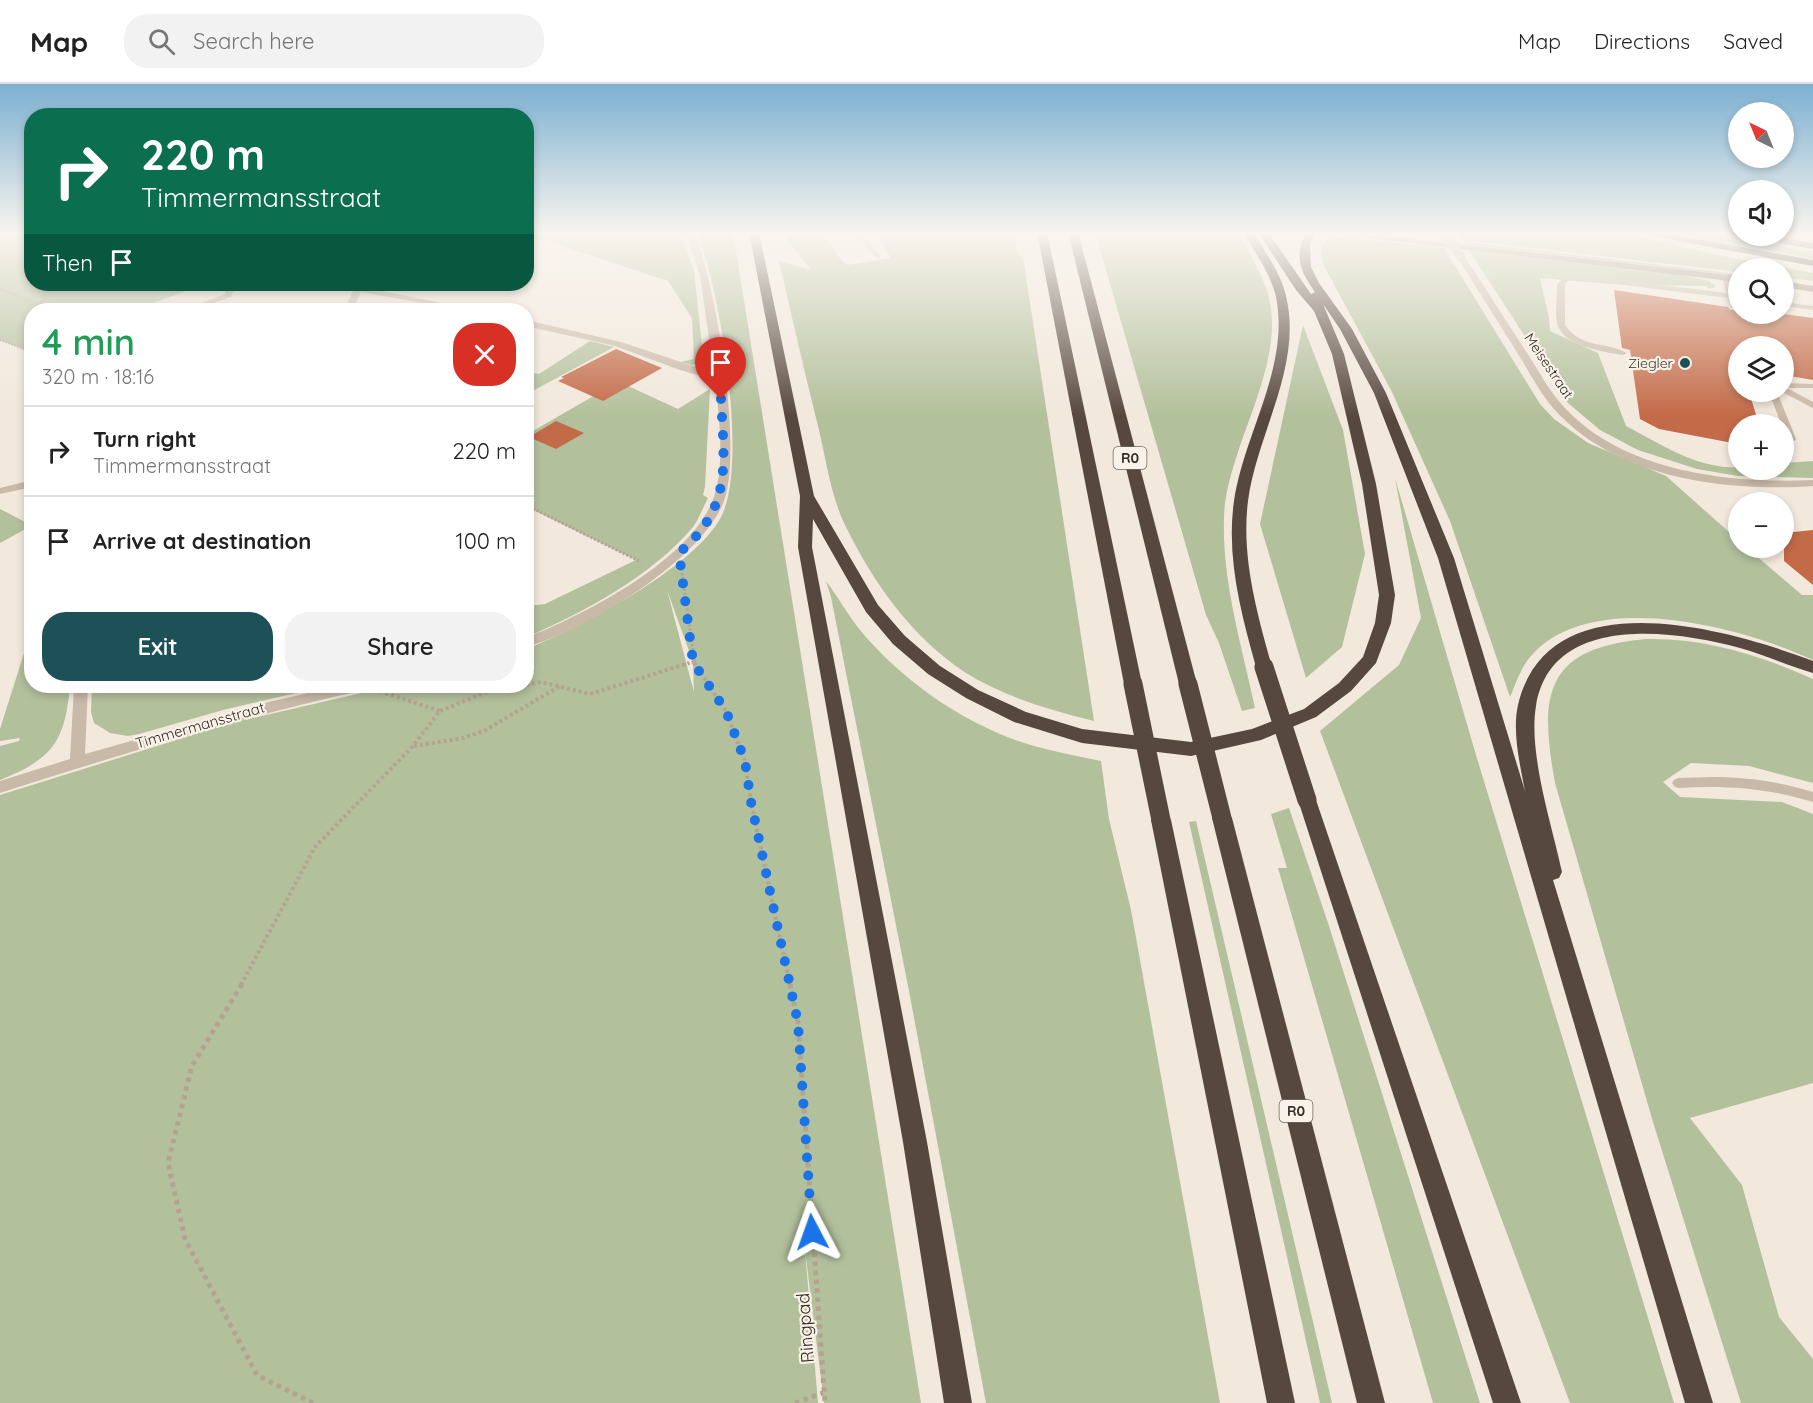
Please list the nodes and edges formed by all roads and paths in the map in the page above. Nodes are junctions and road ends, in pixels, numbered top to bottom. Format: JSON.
{"nodes":[{"id":1,"x":12,"y":294,"type":"edge"},
{"id":2,"x":229,"y":294,"type":"edge"},
{"id":3,"x":391,"y":294,"type":"edge"},
{"id":4,"x":707,"y":294,"type":"edge"},
{"id":5,"x":766,"y":294,"type":"edge"},
{"id":6,"x":1054,"y":294,"type":"edge"},
{"id":7,"x":1089,"y":294,"type":"edge"},
{"id":8,"x":1279,"y":294,"type":"edge"},
{"id":9,"x":1305,"y":294,"type":"edge"},
{"id":10,"x":1316,"y":294,"type":"edge"},
{"id":11,"x":1321,"y":294,"type":"edge"},
{"id":12,"x":1484,"y":294,"type":"edge"},
{"id":13,"x":1561,"y":294,"type":"edge"},
{"id":14,"x":1708,"y":294,"type":"edge"},
{"id":15,"x":1728,"y":296,"type":"edge"},
{"id":16,"x":38,"y":303,"type":"edge"},
{"id":17,"x":207,"y":303,"type":"edge"},
{"id":18,"x":437,"y":303,"type":"edge"},
{"id":19,"x":1794,"y":305,"type":"edge"},
{"id":20,"x":1813,"y":308,"type":"edge"},
{"id":21,"x":1319,"y":310,"type":"junction"},
{"id":22,"x":534,"y":325,"type":"edge"},
{"id":23,"x":0,"y":340,"type":"edge"},
{"id":24,"x":24,"y":349,"type":"edge"},
{"id":25,"x":1623,"y":353,"type":"dead end"},
{"id":26,"x":720,"y":378,"type":"junction"},
{"id":27,"x":1813,"y":386,"type":"edge"},
{"id":28,"x":1794,"y":387,"type":"edge"},
{"id":29,"x":1794,"y":393,"type":"edge"},
{"id":30,"x":1809,"y":403,"type":"edge"},
{"id":31,"x":1813,"y":483,"type":"edge"},
{"id":32,"x":24,"y":485,"type":"edge"},
{"id":33,"x":0,"y":491,"type":"edge"},
{"id":34,"x":807,"y":495,"type":"junction"},
{"id":35,"x":534,"y":509,"type":"edge"},
{"id":36,"x":680,"y":552,"type":"junction"},
{"id":37,"x":656,"y":570,"type":"junction"},
{"id":38,"x":534,"y":639,"type":"edge"},
{"id":39,"x":693,"y":662,"type":"junction"},
{"id":40,"x":1813,"y":667,"type":"edge"},
{"id":41,"x":534,"y":683,"type":"edge"},
{"id":42,"x":560,"y":686,"type":"junction"},
{"id":43,"x":81,"y":693,"type":"edge"},
{"id":44,"x":333,"y":693,"type":"edge"},
{"id":45,"x":384,"y":693,"type":"edge"},
{"id":46,"x":485,"y":693,"type":"edge"},
{"id":47,"x":440,"y":711,"type":"junction"},
{"id":48,"x":413,"y":746,"type":"junction"},
{"id":49,"x":77,"y":762,"type":"junction"},
{"id":50,"x":1678,"y":783,"type":"dead end"},
{"id":51,"x":0,"y":787,"type":"edge"},
{"id":52,"x":1813,"y":797,"type":"edge"},
{"id":53,"x":1575,"y":985,"type":"junction"},
{"id":54,"x":823,"y":1393,"type":"junction"},
{"id":55,"x":313,"y":1403,"type":"edge"},
{"id":56,"x":795,"y":1403,"type":"edge"},
{"id":57,"x":825,"y":1403,"type":"edge"},
{"id":58,"x":958,"y":1403,"type":"edge"},
{"id":59,"x":1281,"y":1403,"type":"edge"},
{"id":60,"x":1371,"y":1403,"type":"edge"},
{"id":61,"x":1508,"y":1403,"type":"edge"},
{"id":62,"x":1699,"y":1403,"type":"edge"}],
"edges":[{"from":1,"to":16,"type":"path"},
{"from":2,"to":17,"type":"lane"},
{"from":3,"to":18,"type":"street"},
{"from":4,"to":26,"type":"street"},
{"from":5,"to":34,"type":"highway"},
{"from":6,"to":59,"type":"highway","bridge":true},
{"from":7,"to":60,"type":"highway","number":"R0","bridge":true},
{"from":8,"to":61,"type":"highway","bridge":true},
{"from":9,"to":21,"type":"highway"},
{"from":10,"to":21,"type":"highway"},
{"from":11,"to":53,"type":"highway"},
{"from":12,"to":31,"type":"street","name":"Meisestraat","bridge":true},
{"from":13,"to":25,"type":"lane"},
{"from":14,"to":15,"type":"lane"},
{"from":19,"to":20,"type":"lane"},
{"from":21,"to":34,"type":"highway"},
{"from":22,"to":26,"type":"street"},
{"from":23,"to":24,"type":"path"},
{"from":26,"to":36,"type":"street"},
{"from":27,"to":28,"type":"lane"},
{"from":29,"to":30,"type":"lane"},
{"from":32,"to":33,"type":"street"},
{"from":34,"to":58,"type":"highway"},
{"from":35,"to":37,"type":"path"},
{"from":36,"to":37,"type":"street"},
{"from":36,"to":39,"type":"path","name":"Ringpad"},
{"from":37,"to":38,"type":"street"},
{"from":39,"to":42,"type":"path"},
{"from":39,"to":54,"type":"path","name":"Ringpad"},
{"from":40,"to":53,"type":"highway"},
{"from":41,"to":42,"type":"path"},
{"from":42,"to":48,"type":"path"},
{"from":43,"to":49,"type":"street"},
{"from":44,"to":49,"type":"street","name":"Timmermansstraat"},
{"from":45,"to":47,"type":"path"},
{"from":46,"to":47,"type":"path"},
{"from":47,"to":48,"type":"path"},
{"from":48,"to":55,"type":"path"},
{"from":49,"to":51,"type":"street","name":"Timmermansstraat"},
{"from":50,"to":52,"type":"lane"},
{"from":53,"to":62,"type":"highway"},
{"from":54,"to":56,"type":"path"},
{"from":54,"to":57,"type":"path","name":"Ringpad"}]}
